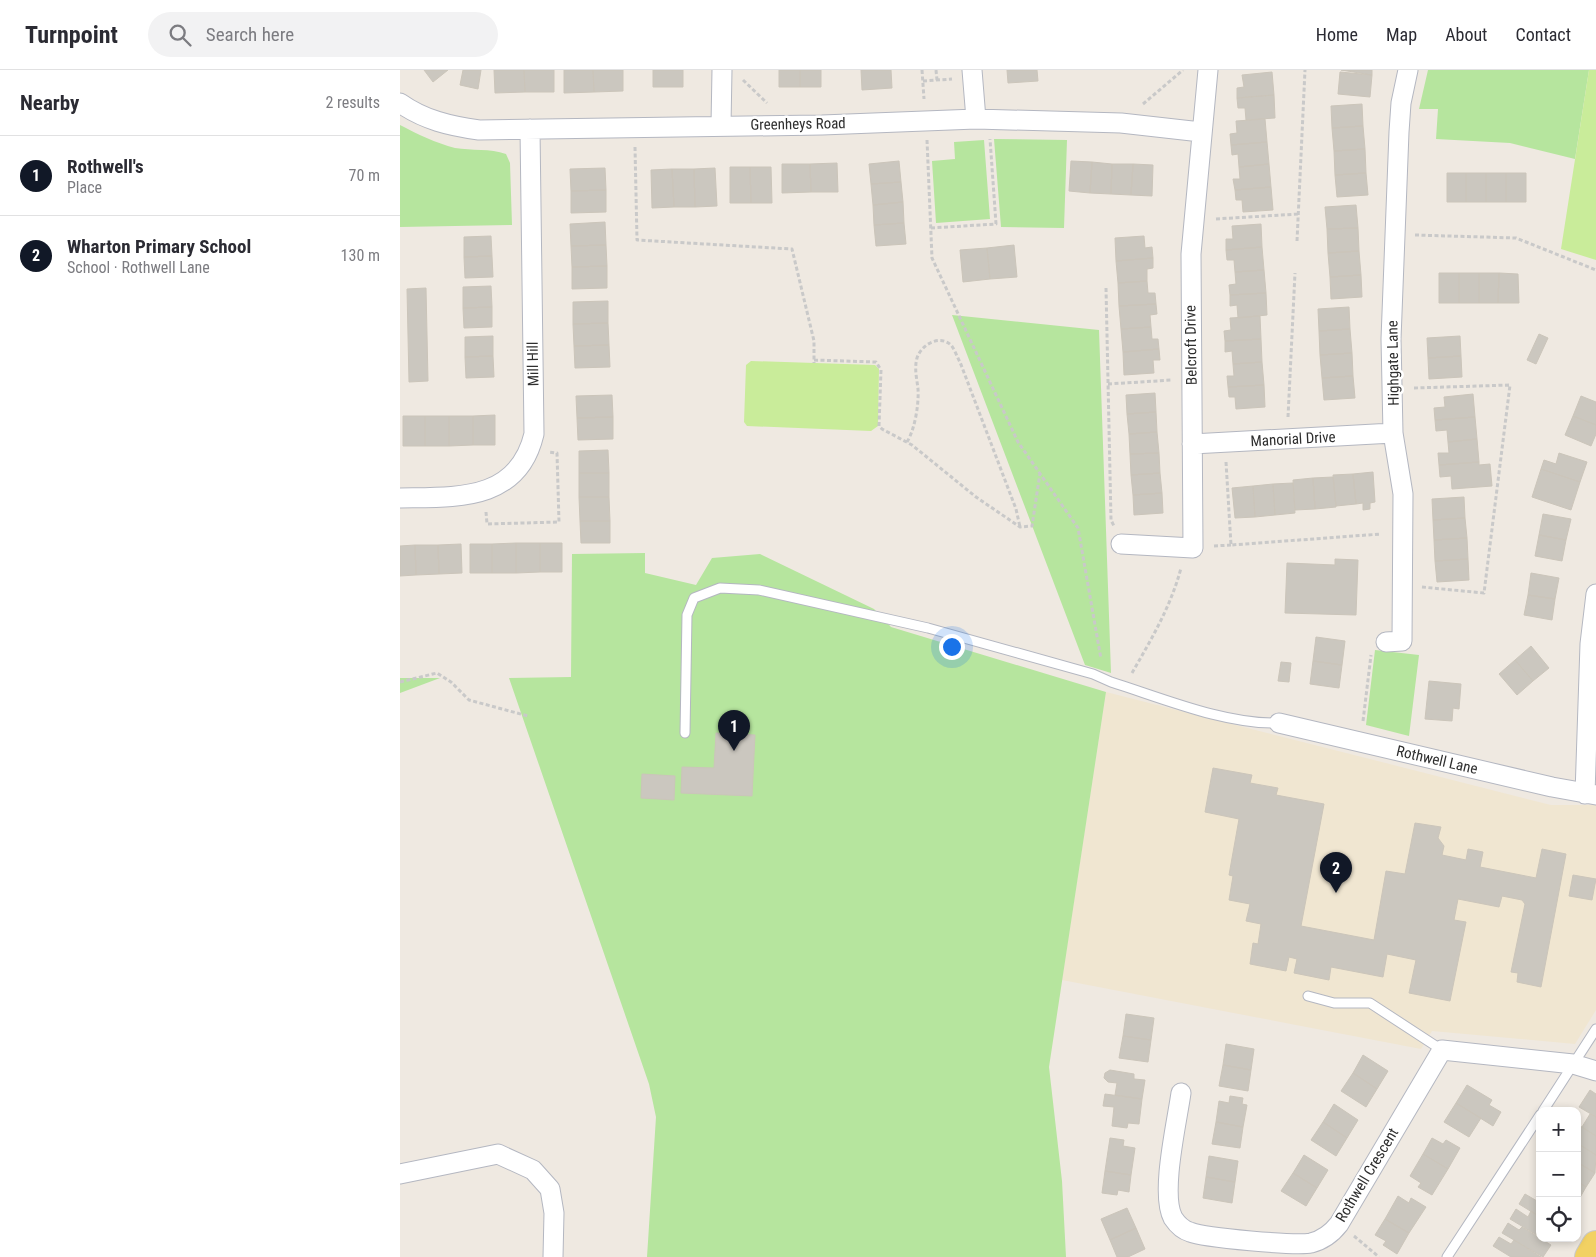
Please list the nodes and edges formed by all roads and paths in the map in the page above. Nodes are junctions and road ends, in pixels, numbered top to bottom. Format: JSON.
{"nodes":[{"id":1,"x":922,"y":70,"type":"edge"},
{"id":2,"x":936,"y":70,"type":"edge"},
{"id":3,"x":1183,"y":70,"type":"edge"},
{"id":4,"x":1208,"y":70,"type":"edge"},
{"id":5,"x":1305,"y":70,"type":"edge"},
{"id":6,"x":1408,"y":70,"type":"edge"},
{"id":7,"x":731,"y":73,"type":"edge"},
{"id":8,"x":973,"y":74,"type":"edge"},
{"id":9,"x":937,"y":80,"type":"junction"},
{"id":10,"x":923,"y":81,"type":"junction"},
{"id":11,"x":400,"y":103,"type":"edge"},
{"id":12,"x":982,"y":119,"type":"junction"},
{"id":13,"x":926,"y":121,"type":"junction"},
{"id":14,"x":1121,"y":122,"type":"junction"},
{"id":15,"x":721,"y":125,"type":"junction"},
{"id":16,"x":789,"y":125,"type":"junction"},
{"id":17,"x":634,"y":127,"type":"junction"},
{"id":18,"x":530,"y":130,"type":"junction"},
{"id":19,"x":1201,"y":132,"type":"junction"},
{"id":20,"x":1298,"y":214,"type":"junction"},
{"id":21,"x":1193,"y":220,"type":"junction"},
{"id":22,"x":931,"y":228,"type":"junction"},
{"id":23,"x":1396,"y":234,"type":"junction"},
{"id":24,"x":1297,"y":241,"type":"dead end"},
{"id":25,"x":1596,"y":270,"type":"edge"},
{"id":26,"x":1295,"y":273,"type":"dead end"},
{"id":27,"x":1106,"y":288,"type":"dead end"},
{"id":28,"x":1191,"y":379,"type":"junction"},
{"id":29,"x":1108,"y":384,"type":"junction"},
{"id":30,"x":1393,"y":389,"type":"junction"},
{"id":31,"x":1393,"y":433,"type":"junction"},
{"id":32,"x":1286,"y":439,"type":"junction"},
{"id":33,"x":907,"y":442,"type":"junction"},
{"id":34,"x":1225,"y":442,"type":"junction"},
{"id":35,"x":1192,"y":444,"type":"junction"},
{"id":36,"x":530,"y":451,"type":"junction"},
{"id":37,"x":1040,"y":472,"type":"junction"},
{"id":38,"x":484,"y":491,"type":"junction"},
{"id":39,"x":400,"y":498,"type":"edge"},
{"id":40,"x":1020,"y":528,"type":"junction"},
{"id":41,"x":1404,"y":532,"type":"junction"},
{"id":42,"x":1121,"y":544,"type":"joint"},
{"id":43,"x":1186,"y":548,"type":"junction"},
{"id":44,"x":1404,"y":586,"type":"junction"},
{"id":45,"x":1596,"y":594,"type":"edge"},
{"id":46,"x":1386,"y":642,"type":"joint"},
{"id":47,"x":1099,"y":677,"type":"junction"},
{"id":48,"x":400,"y":682,"type":"edge"},
{"id":49,"x":1124,"y":686,"type":"junction"},
{"id":50,"x":528,"y":716,"type":"dead end"},
{"id":51,"x":1279,"y":722,"type":"joint"},
{"id":52,"x":685,"y":733,"type":"dead end"},
{"id":53,"x":1361,"y":742,"type":"junction"},
{"id":54,"x":1590,"y":794,"type":"edge"},
{"id":55,"x":1308,"y":996,"type":"dead end"},
{"id":56,"x":1596,"y":1028,"type":"edge"},
{"id":57,"x":1442,"y":1050,"type":"junction"},
{"id":58,"x":1573,"y":1064,"type":"junction"},
{"id":59,"x":1596,"y":1071,"type":"edge"},
{"id":60,"x":1181,"y":1093,"type":"dead end"},
{"id":61,"x":1545,"y":1107,"type":"edge"},
{"id":62,"x":1536,"y":1121,"type":"edge"},
{"id":63,"x":400,"y":1174,"type":"edge"},
{"id":64,"x":1339,"y":1224,"type":"junction"},
{"id":65,"x":1596,"y":1246,"type":"edge"},
{"id":66,"x":553,"y":1257,"type":"edge"},
{"id":67,"x":1379,"y":1257,"type":"edge"},
{"id":68,"x":1446,"y":1257,"type":"edge"},
{"id":69,"x":1590,"y":1257,"type":"edge"}],
"edges":[{"from":1,"to":10,"type":"path"},
{"from":2,"to":9,"type":"path"},
{"from":3,"to":14,"type":"path"},
{"from":4,"to":19,"type":"street","name":"Belcroft Drive"},
{"from":5,"to":20,"type":"path"},
{"from":6,"to":23,"type":"street","name":"Highgate Lane"},
{"from":7,"to":15,"type":"street"},
{"from":7,"to":16,"type":"path"},
{"from":8,"to":9,"type":"path"},
{"from":8,"to":12,"type":"street"},
{"from":9,"to":10,"type":"path"},
{"from":10,"to":13,"type":"path"},
{"from":11,"to":18,"type":"street","name":"Greenheys Road"},
{"from":12,"to":13,"type":"street","name":"Greenheys Road"},
{"from":12,"to":14,"type":"street","name":"Greenheys Road"},
{"from":12,"to":22,"type":"path"},
{"from":13,"to":16,"type":"street","name":"Greenheys Road"},
{"from":13,"to":22,"type":"path"},
{"from":14,"to":19,"type":"street","name":"Greenheys Road"},
{"from":15,"to":16,"type":"street","name":"Greenheys Road"},
{"from":15,"to":17,"type":"street","name":"Greenheys Road"},
{"from":17,"to":18,"type":"street","name":"Greenheys Road"},
{"from":17,"to":33,"type":"path"},
{"from":18,"to":36,"type":"street","name":"Mill Hill"},
{"from":19,"to":21,"type":"street","name":"Belcroft Drive"},
{"from":20,"to":21,"type":"path"},
{"from":20,"to":24,"type":"path"},
{"from":21,"to":28,"type":"street","name":"Belcroft Drive"},
{"from":22,"to":37,"type":"path"},
{"from":23,"to":25,"type":"path"},
{"from":23,"to":30,"type":"street","name":"Highgate Lane"},
{"from":26,"to":32,"type":"path"},
{"from":27,"to":29,"type":"path"},
{"from":28,"to":29,"type":"path"},
{"from":28,"to":35,"type":"street","name":"Belcroft Drive"},
{"from":29,"to":42,"type":"path"},
{"from":30,"to":31,"type":"street","name":"Highgate Lane"},
{"from":30,"to":44,"type":"path"},
{"from":31,"to":32,"type":"street","name":"Manorial Drive"},
{"from":31,"to":41,"type":"street","name":"Highgate Lane"},
{"from":32,"to":34,"type":"street","name":"Manorial Drive"},
{"from":33,"to":40,"type":"path"},
{"from":33,"to":40,"type":"path"},
{"from":34,"to":35,"type":"street","name":"Manorial Drive"},
{"from":34,"to":41,"type":"path"},
{"from":35,"to":43,"type":"street","name":"Belcroft Drive"},
{"from":36,"to":38,"type":"street","name":"Mill Hill"},
{"from":36,"to":38,"type":"path"},
{"from":37,"to":40,"type":"path"},
{"from":37,"to":47,"type":"path"},
{"from":38,"to":39,"type":"street","name":"Mill Hill"},
{"from":41,"to":44,"type":"street","name":"Highgate Lane"},
{"from":42,"to":43,"type":"street"},
{"from":43,"to":49,"type":"path"},
{"from":44,"to":46,"type":"street","name":"Highgate Lane"},
{"from":45,"to":54,"type":"street"},
{"from":46,"to":53,"type":"path"},
{"from":47,"to":49,"type":"lane"},
{"from":47,"to":52,"type":"lane"},
{"from":48,"to":50,"type":"path"},
{"from":49,"to":51,"type":"lane"},
{"from":51,"to":53,"type":"street","name":"Rothwell Lane"},
{"from":53,"to":54,"type":"street","name":"Rothwell Lane"},
{"from":55,"to":57,"type":"lane"},
{"from":56,"to":58,"type":"lane"},
{"from":57,"to":58,"type":"street"},
{"from":57,"to":64,"type":"street","name":"Rothwell Crescent"},
{"from":58,"to":59,"type":"street"},
{"from":58,"to":61,"type":"lane"},
{"from":60,"to":64,"type":"street","name":"Rothwell Crescent"},
{"from":62,"to":68,"type":"lane"},
{"from":63,"to":66,"type":"street"},
{"from":64,"to":67,"type":"path"},
{"from":65,"to":69,"type":"main road"}]}
